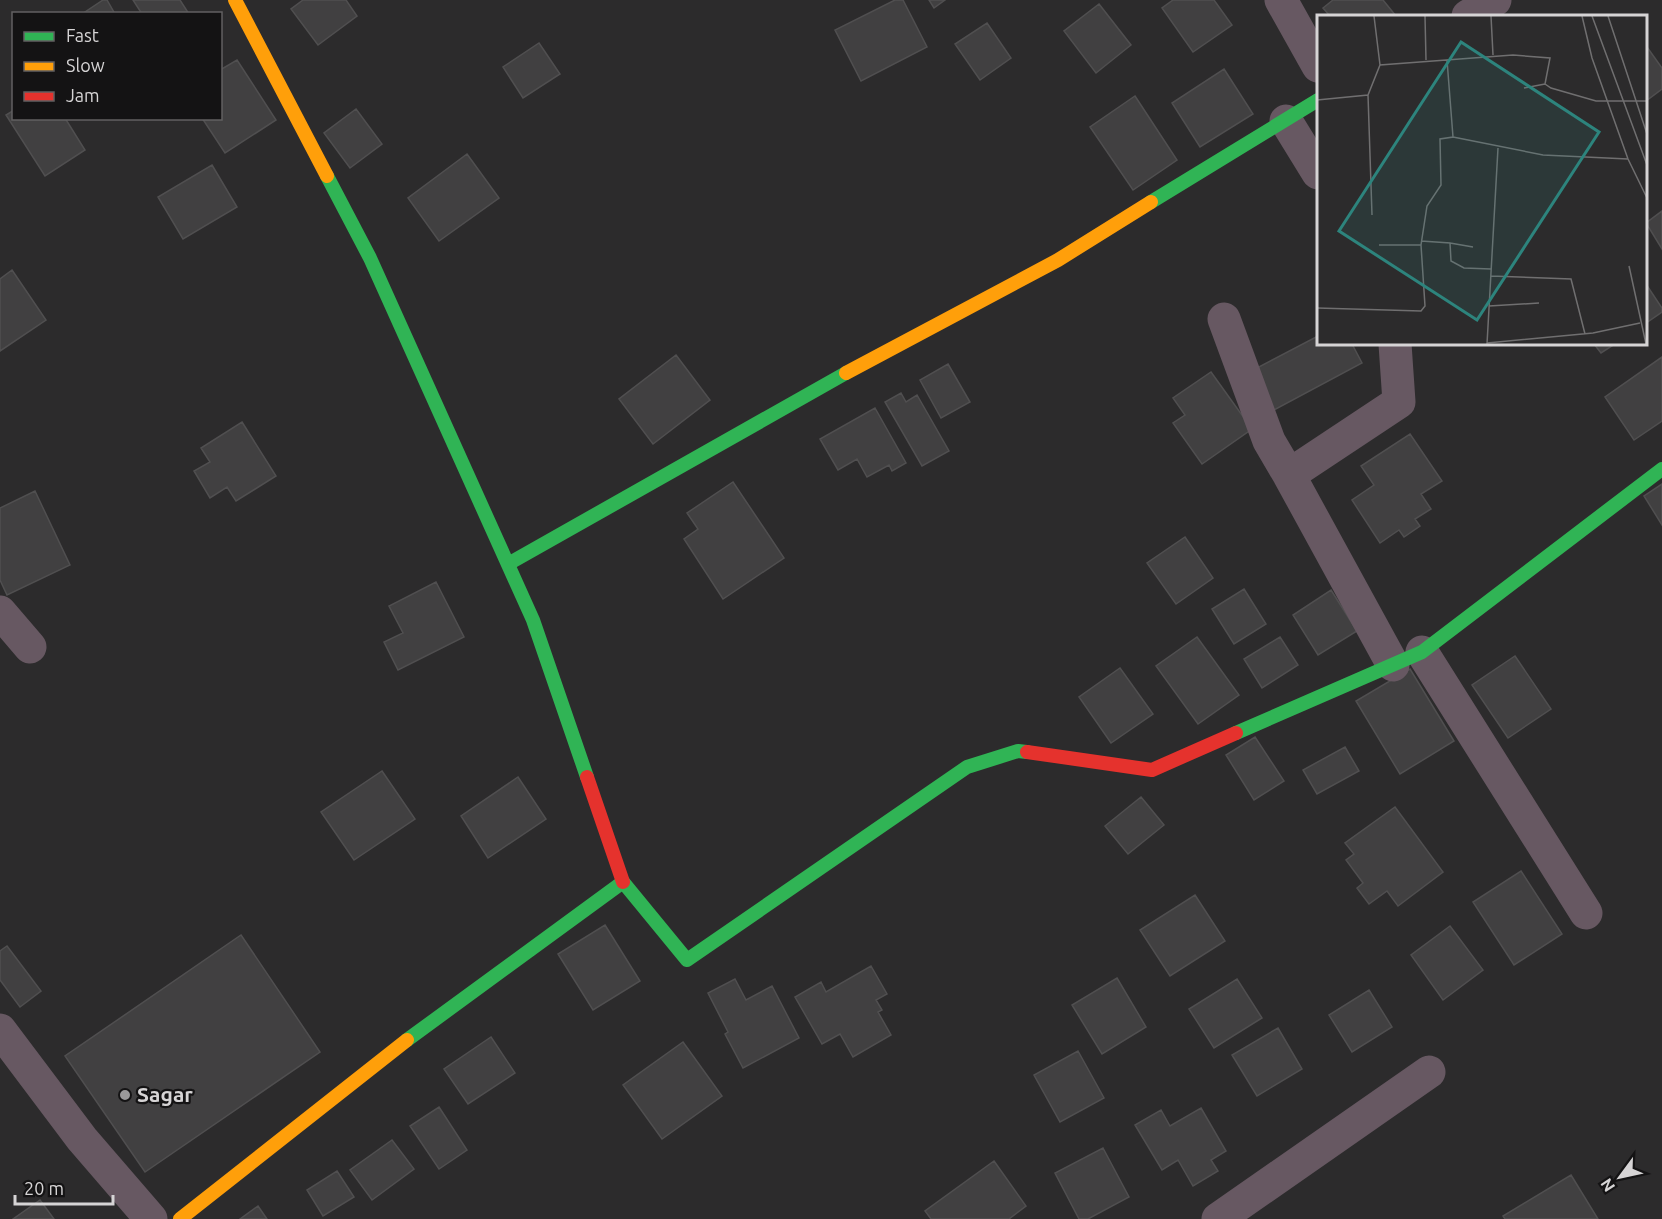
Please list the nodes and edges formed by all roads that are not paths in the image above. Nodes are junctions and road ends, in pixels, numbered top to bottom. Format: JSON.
{"nodes":[{"id":1,"x":235,"y":0,"type":"edge"},
{"id":2,"x":1281,"y":0,"type":"edge"},
{"id":3,"x":1495,"y":0,"type":"edge"},
{"id":4,"x":1470,"y":15,"type":"edge"},
{"id":5,"x":1317,"y":64,"type":"edge"},
{"id":6,"x":1317,"y":101,"type":"edge"},
{"id":7,"x":1286,"y":121,"type":"junction"},
{"id":8,"x":1317,"y":171,"type":"edge"},
{"id":9,"x":1224,"y":319,"type":"dead end"},
{"id":10,"x":1395,"y":345,"type":"edge"},
{"id":11,"x":1662,"y":469,"type":"edge"},
{"id":12,"x":1289,"y":475,"type":"junction"},
{"id":13,"x":508,"y":564,"type":"junction"},
{"id":14,"x":0,"y":612,"type":"edge"},
{"id":15,"x":30,"y":647,"type":"dead end"},
{"id":16,"x":1422,"y":652,"type":"junction"},
{"id":17,"x":1393,"y":665,"type":"junction"},
{"id":18,"x":623,"y":882,"type":"junction"},
{"id":19,"x":1586,"y":912,"type":"dead end"},
{"id":20,"x":0,"y":1030,"type":"edge"},
{"id":21,"x":1429,"y":1072,"type":"dead end"},
{"id":22,"x":152,"y":1219,"type":"edge"},
{"id":23,"x":180,"y":1219,"type":"edge"},
{"id":24,"x":1218,"y":1219,"type":"edge"}],
"edges":[{"from":1,"to":13,"type":"street"},
{"from":2,"to":5,"type":"street"},
{"from":3,"to":4,"type":"street"},
{"from":6,"to":7,"type":"street"},
{"from":7,"to":8,"type":"street"},
{"from":7,"to":13,"type":"street"},
{"from":9,"to":12,"type":"street"},
{"from":10,"to":12,"type":"street"},
{"from":11,"to":16,"type":"street"},
{"from":12,"to":17,"type":"street"},
{"from":13,"to":18,"type":"street"},
{"from":14,"to":15,"type":"street"},
{"from":16,"to":17,"type":"street"},
{"from":16,"to":19,"type":"street"},
{"from":17,"to":18,"type":"street"},
{"from":18,"to":23,"type":"street"},
{"from":20,"to":22,"type":"street"},
{"from":21,"to":24,"type":"street"}]}
